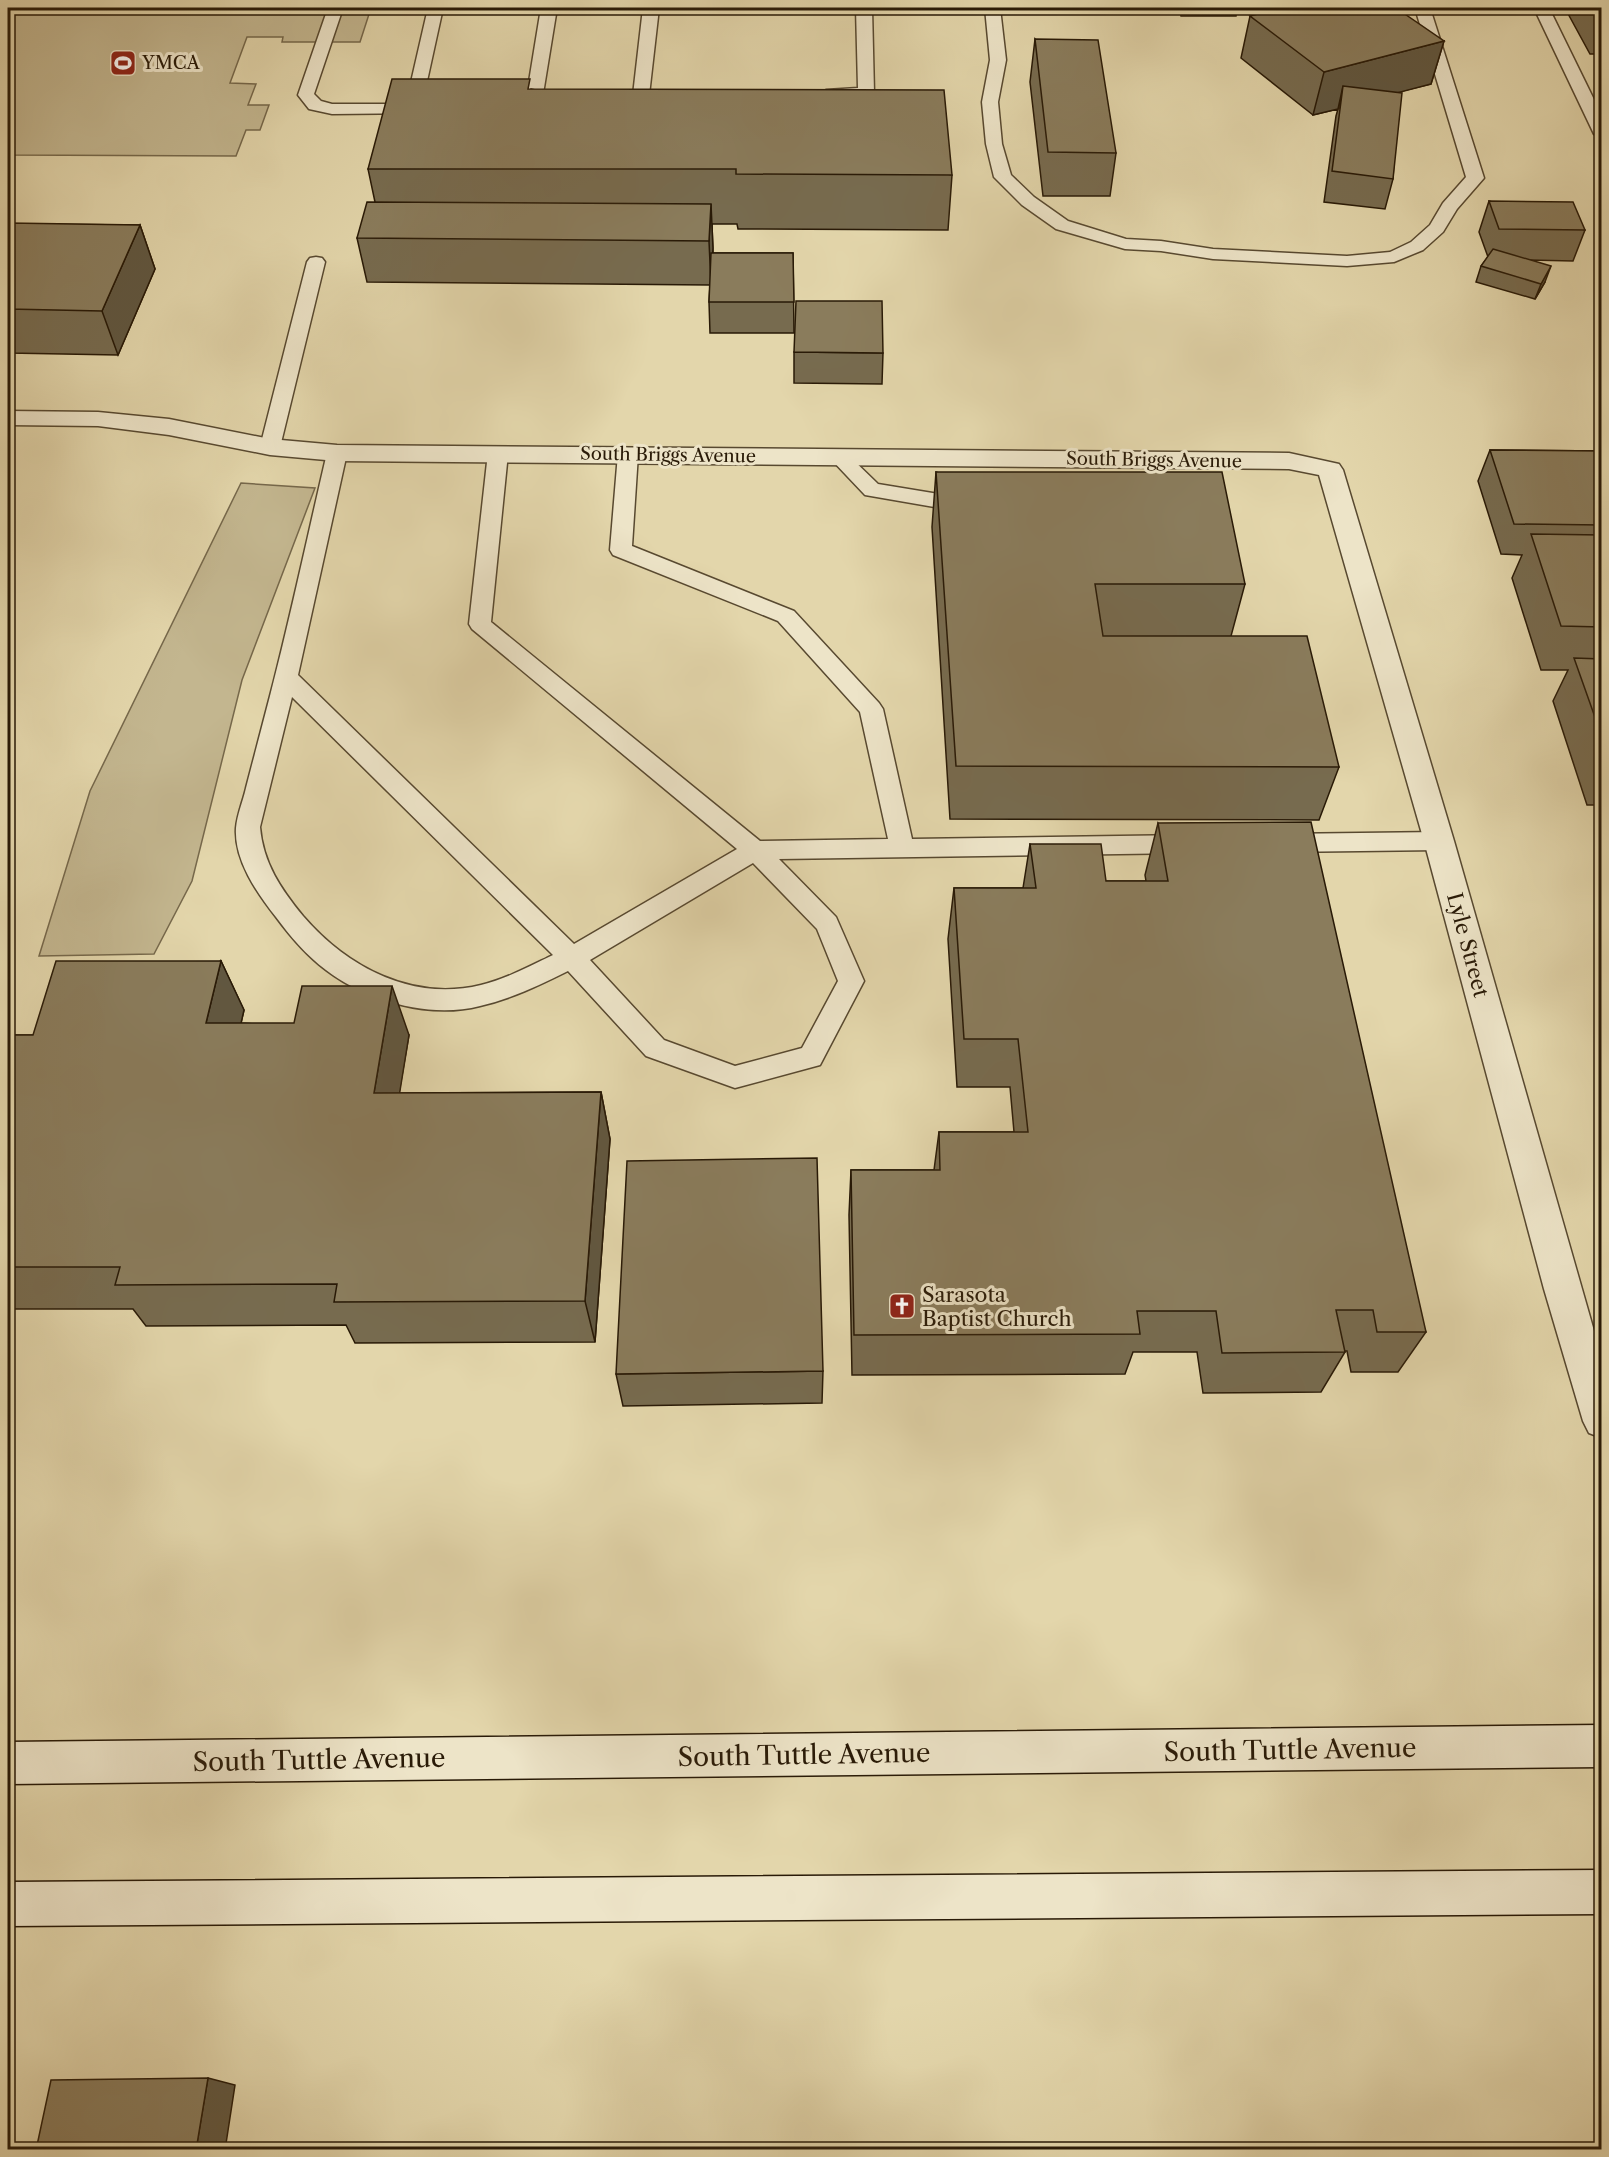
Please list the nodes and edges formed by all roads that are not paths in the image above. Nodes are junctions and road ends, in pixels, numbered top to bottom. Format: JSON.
{"nodes":[{"id":1,"x":336,"y":8,"type":"edge"},
{"id":2,"x":436,"y":8,"type":"edge"},
{"id":3,"x":549,"y":8,"type":"edge"},
{"id":4,"x":651,"y":8,"type":"edge"},
{"id":5,"x":864,"y":8,"type":"edge"},
{"id":6,"x":992,"y":8,"type":"edge"},
{"id":7,"x":1422,"y":8,"type":"edge"},
{"id":8,"x":1541,"y":8,"type":"edge"},
{"id":9,"x":819,"y":93,"type":"edge"},
{"id":10,"x":623,"y":99,"type":"edge"},
{"id":11,"x":533,"y":101,"type":"edge"},
{"id":12,"x":413,"y":109,"type":"junction"},
{"id":13,"x":435,"y":109,"type":"edge"},
{"id":14,"x":1602,"y":134,"type":"edge"},
{"id":15,"x":316,"y":262,"type":"dead end"},
{"id":16,"x":8,"y":418,"type":"edge"},
{"id":17,"x":270,"y":447,"type":"junction"},
{"id":18,"x":337,"y":453,"type":"junction"},
{"id":19,"x":498,"y":453,"type":"junction"},
{"id":20,"x":628,"y":454,"type":"junction"},
{"id":21,"x":839,"y":457,"type":"junction"},
{"id":22,"x":1330,"y":470,"type":"joint"},
{"id":23,"x":985,"y":505,"type":"edge"},
{"id":24,"x":286,"y":677,"type":"junction"},
{"id":25,"x":1439,"y":841,"type":"junction"},
{"id":26,"x":1260,"y":843,"type":"edge"},
{"id":27,"x":1212,"y":844,"type":"edge"},
{"id":28,"x":902,"y":848,"type":"junction"},
{"id":29,"x":754,"y":850,"type":"junction"},
{"id":30,"x":572,"y":958,"type":"junction"},
{"id":31,"x":1602,"y":1421,"type":"edge"},
{"id":32,"x":1602,"y":1746,"type":"edge"},
{"id":33,"x":8,"y":1763,"type":"edge"},
{"id":34,"x":1602,"y":1892,"type":"edge"},
{"id":35,"x":8,"y":1904,"type":"edge"}],
"edges":[{"from":1,"to":12,"type":"lane"},
{"from":2,"to":12,"type":"lane"},
{"from":3,"to":11,"type":"lane"},
{"from":4,"to":10,"type":"lane"},
{"from":5,"to":9,"type":"lane"},
{"from":6,"to":7,"type":"lane"},
{"from":8,"to":14,"type":"lane"},
{"from":12,"to":13,"type":"lane"},
{"from":15,"to":17,"type":"lane"},
{"from":16,"to":17,"type":"street","name":"South Briggs Avenue"},
{"from":17,"to":18,"type":"street","name":"South Briggs Avenue"},
{"from":18,"to":19,"type":"street","name":"South Briggs Avenue"},
{"from":18,"to":24,"type":"lane"},
{"from":19,"to":20,"type":"street","name":"South Briggs Avenue"},
{"from":19,"to":29,"type":"lane"},
{"from":20,"to":21,"type":"street","name":"South Briggs Avenue"},
{"from":20,"to":28,"type":"lane"},
{"from":21,"to":22,"type":"street","name":"South Briggs Avenue"},
{"from":21,"to":23,"type":"lane"},
{"from":22,"to":25,"type":"street","name":"Lyle Street"},
{"from":24,"to":30,"type":"lane"},
{"from":24,"to":30,"type":"lane"},
{"from":25,"to":26,"type":"lane"},
{"from":25,"to":31,"type":"street","name":"Lyle Street"},
{"from":27,"to":28,"type":"lane"},
{"from":28,"to":29,"type":"lane"},
{"from":29,"to":30,"type":"lane"},
{"from":29,"to":30,"type":"lane"},
{"from":32,"to":33,"type":"street","name":"South Tuttle Avenue"},
{"from":34,"to":35,"type":"street"}]}
